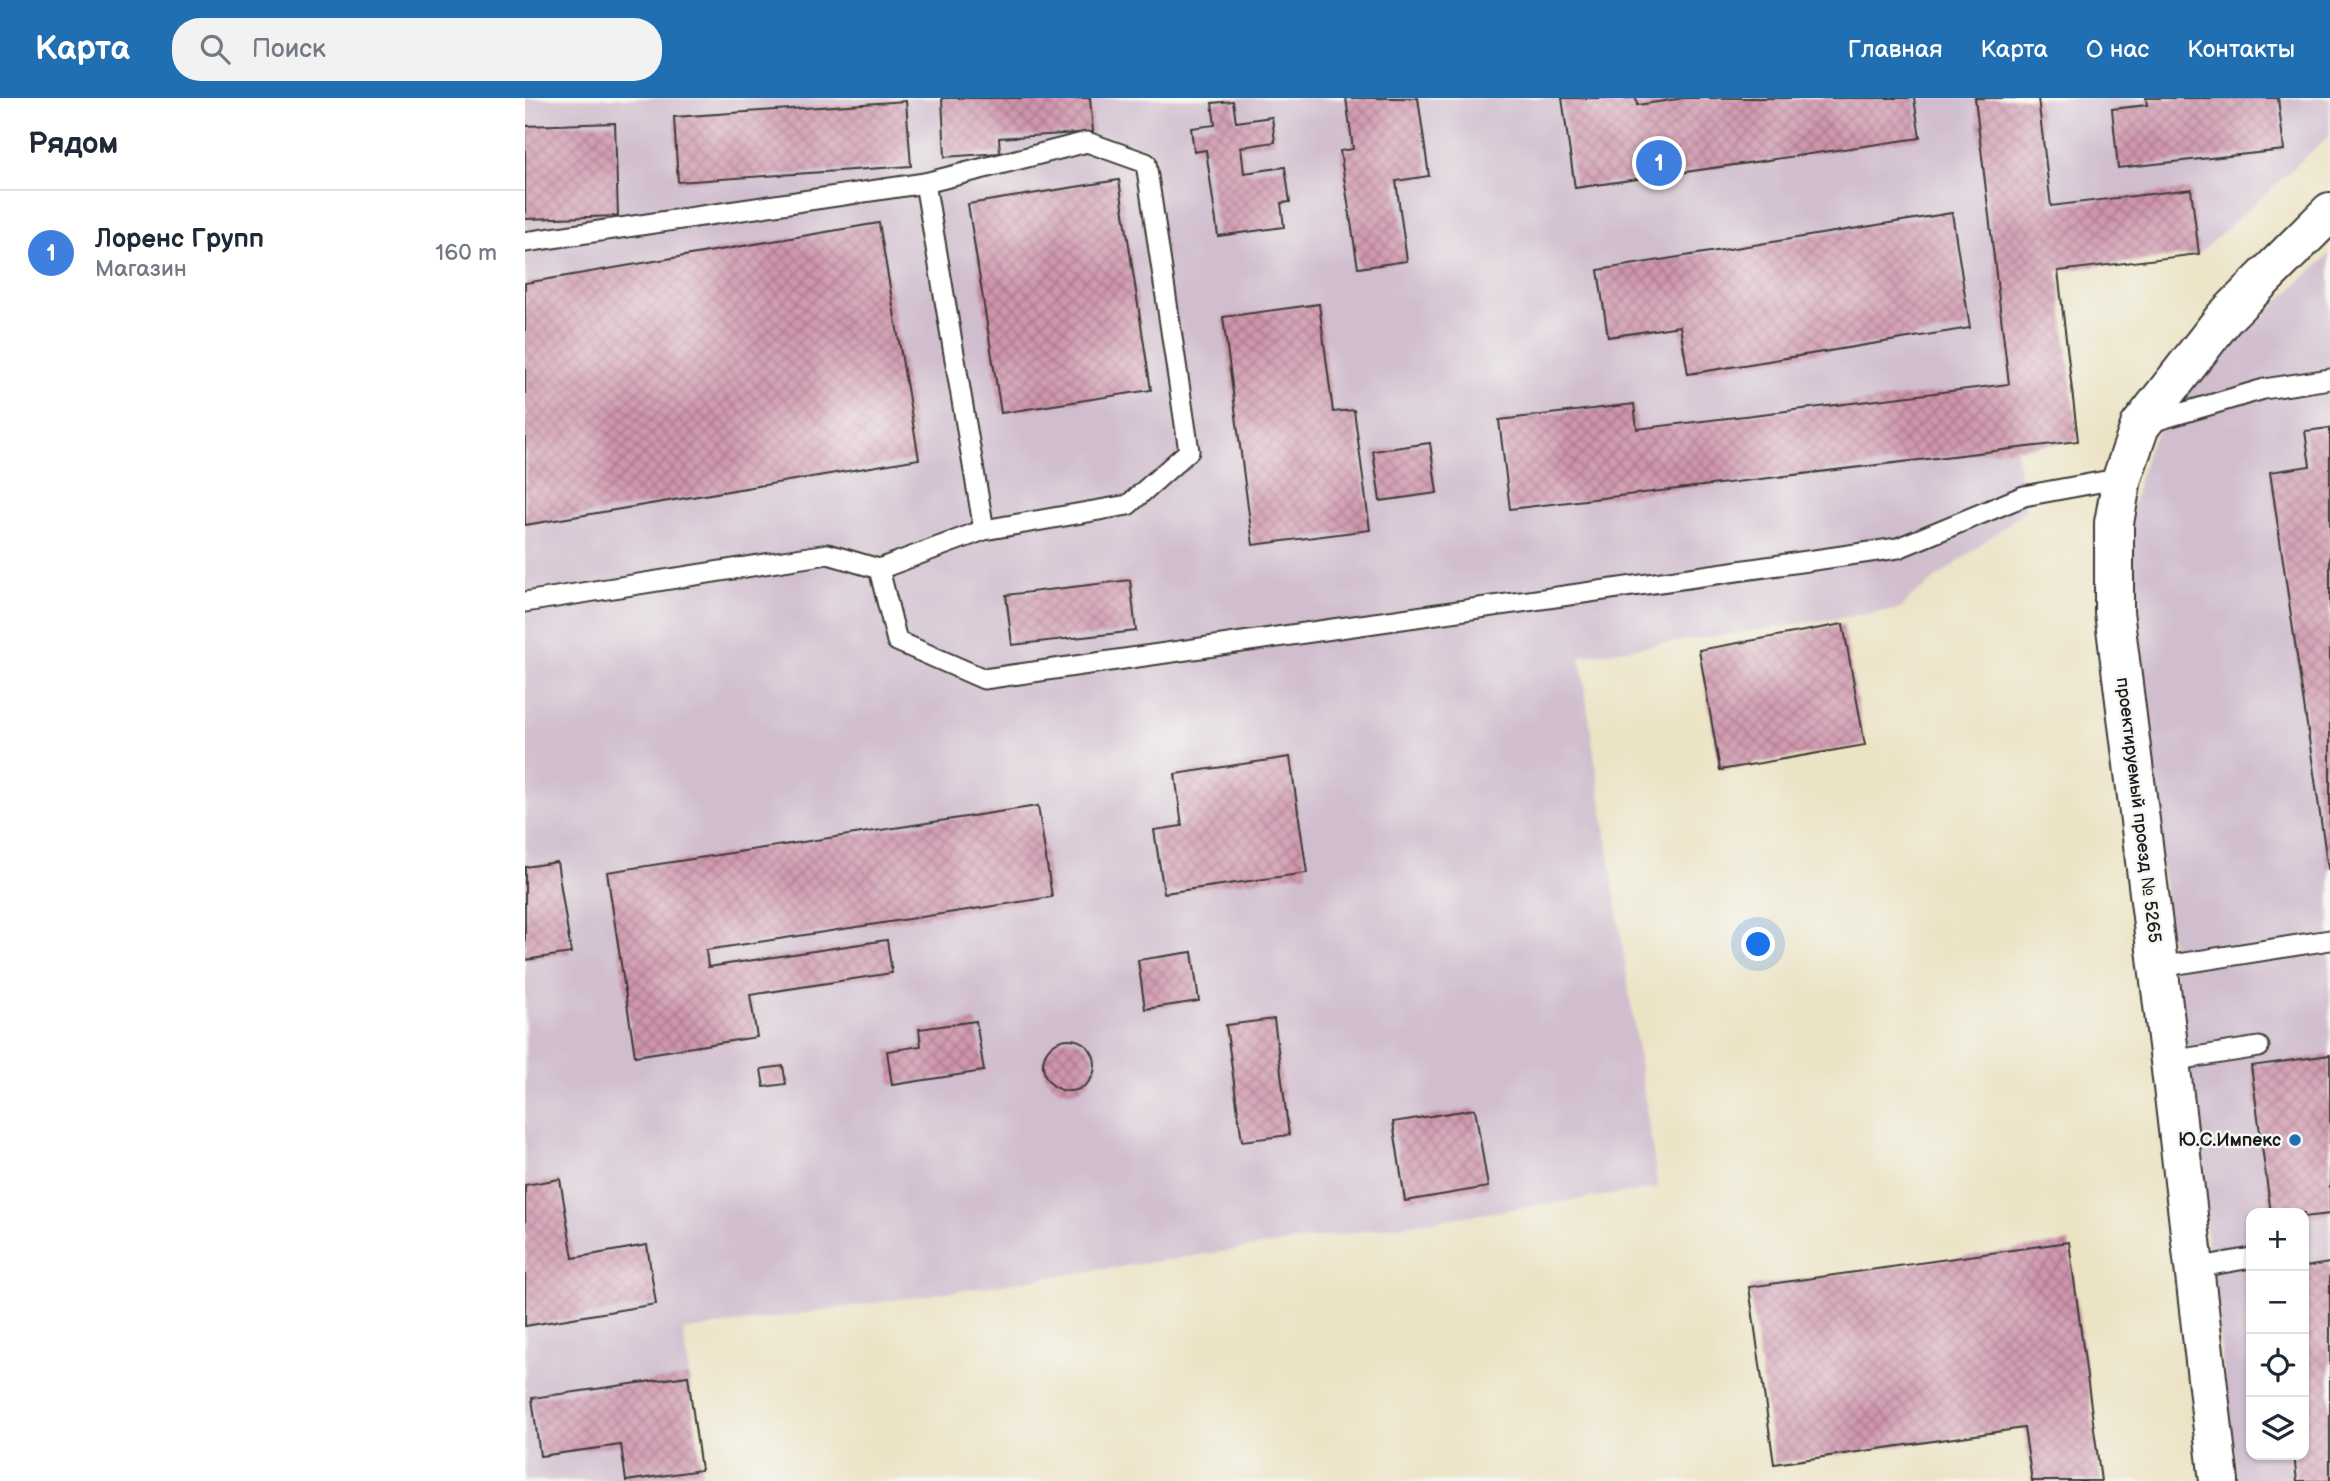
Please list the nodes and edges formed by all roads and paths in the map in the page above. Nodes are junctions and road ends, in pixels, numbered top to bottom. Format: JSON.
{"nodes":[{"id":1,"x":925,"y":183,"type":"junction"},
{"id":2,"x":2330,"y":212,"type":"edge"},
{"id":3,"x":525,"y":242,"type":"edge"},
{"id":4,"x":2330,"y":379,"type":"edge"},
{"id":5,"x":2140,"y":426,"type":"junction"},
{"id":6,"x":2122,"y":478,"type":"junction"},
{"id":7,"x":984,"y":530,"type":"junction"},
{"id":8,"x":879,"y":569,"type":"junction"},
{"id":9,"x":525,"y":602,"type":"edge"},
{"id":10,"x":2330,"y":940,"type":"edge"},
{"id":11,"x":2159,"y":967,"type":"junction"},
{"id":12,"x":2259,"y":1047,"type":"dead end"},
{"id":13,"x":2170,"y":1061,"type":"junction"},
{"id":14,"x":2246,"y":1259,"type":"edge"},
{"id":15,"x":2195,"y":1268,"type":"junction"},
{"id":16,"x":2219,"y":1481,"type":"edge"}],
"edges":[{"from":1,"to":3,"type":"lane"},
{"from":1,"to":7,"type":"lane"},
{"from":1,"to":7,"type":"lane"},
{"from":2,"to":5,"type":"street","name":"проектируемый проезд № 5265"},
{"from":4,"to":5,"type":"lane"},
{"from":5,"to":6,"type":"street","name":"проектируемый проезд № 5265"},
{"from":6,"to":8,"type":"lane"},
{"from":6,"to":11,"type":"street","name":"проектируемый проезд № 5265"},
{"from":7,"to":8,"type":"lane"},
{"from":8,"to":9,"type":"lane"},
{"from":10,"to":11,"type":"lane"},
{"from":11,"to":13,"type":"street","name":"проектируемый проезд № 5265"},
{"from":12,"to":13,"type":"lane"},
{"from":13,"to":15,"type":"street","name":"проектируемый проезд № 5265"},
{"from":14,"to":15,"type":"lane"},
{"from":15,"to":16,"type":"street","name":"проектируемый проезд № 5265"}]}
